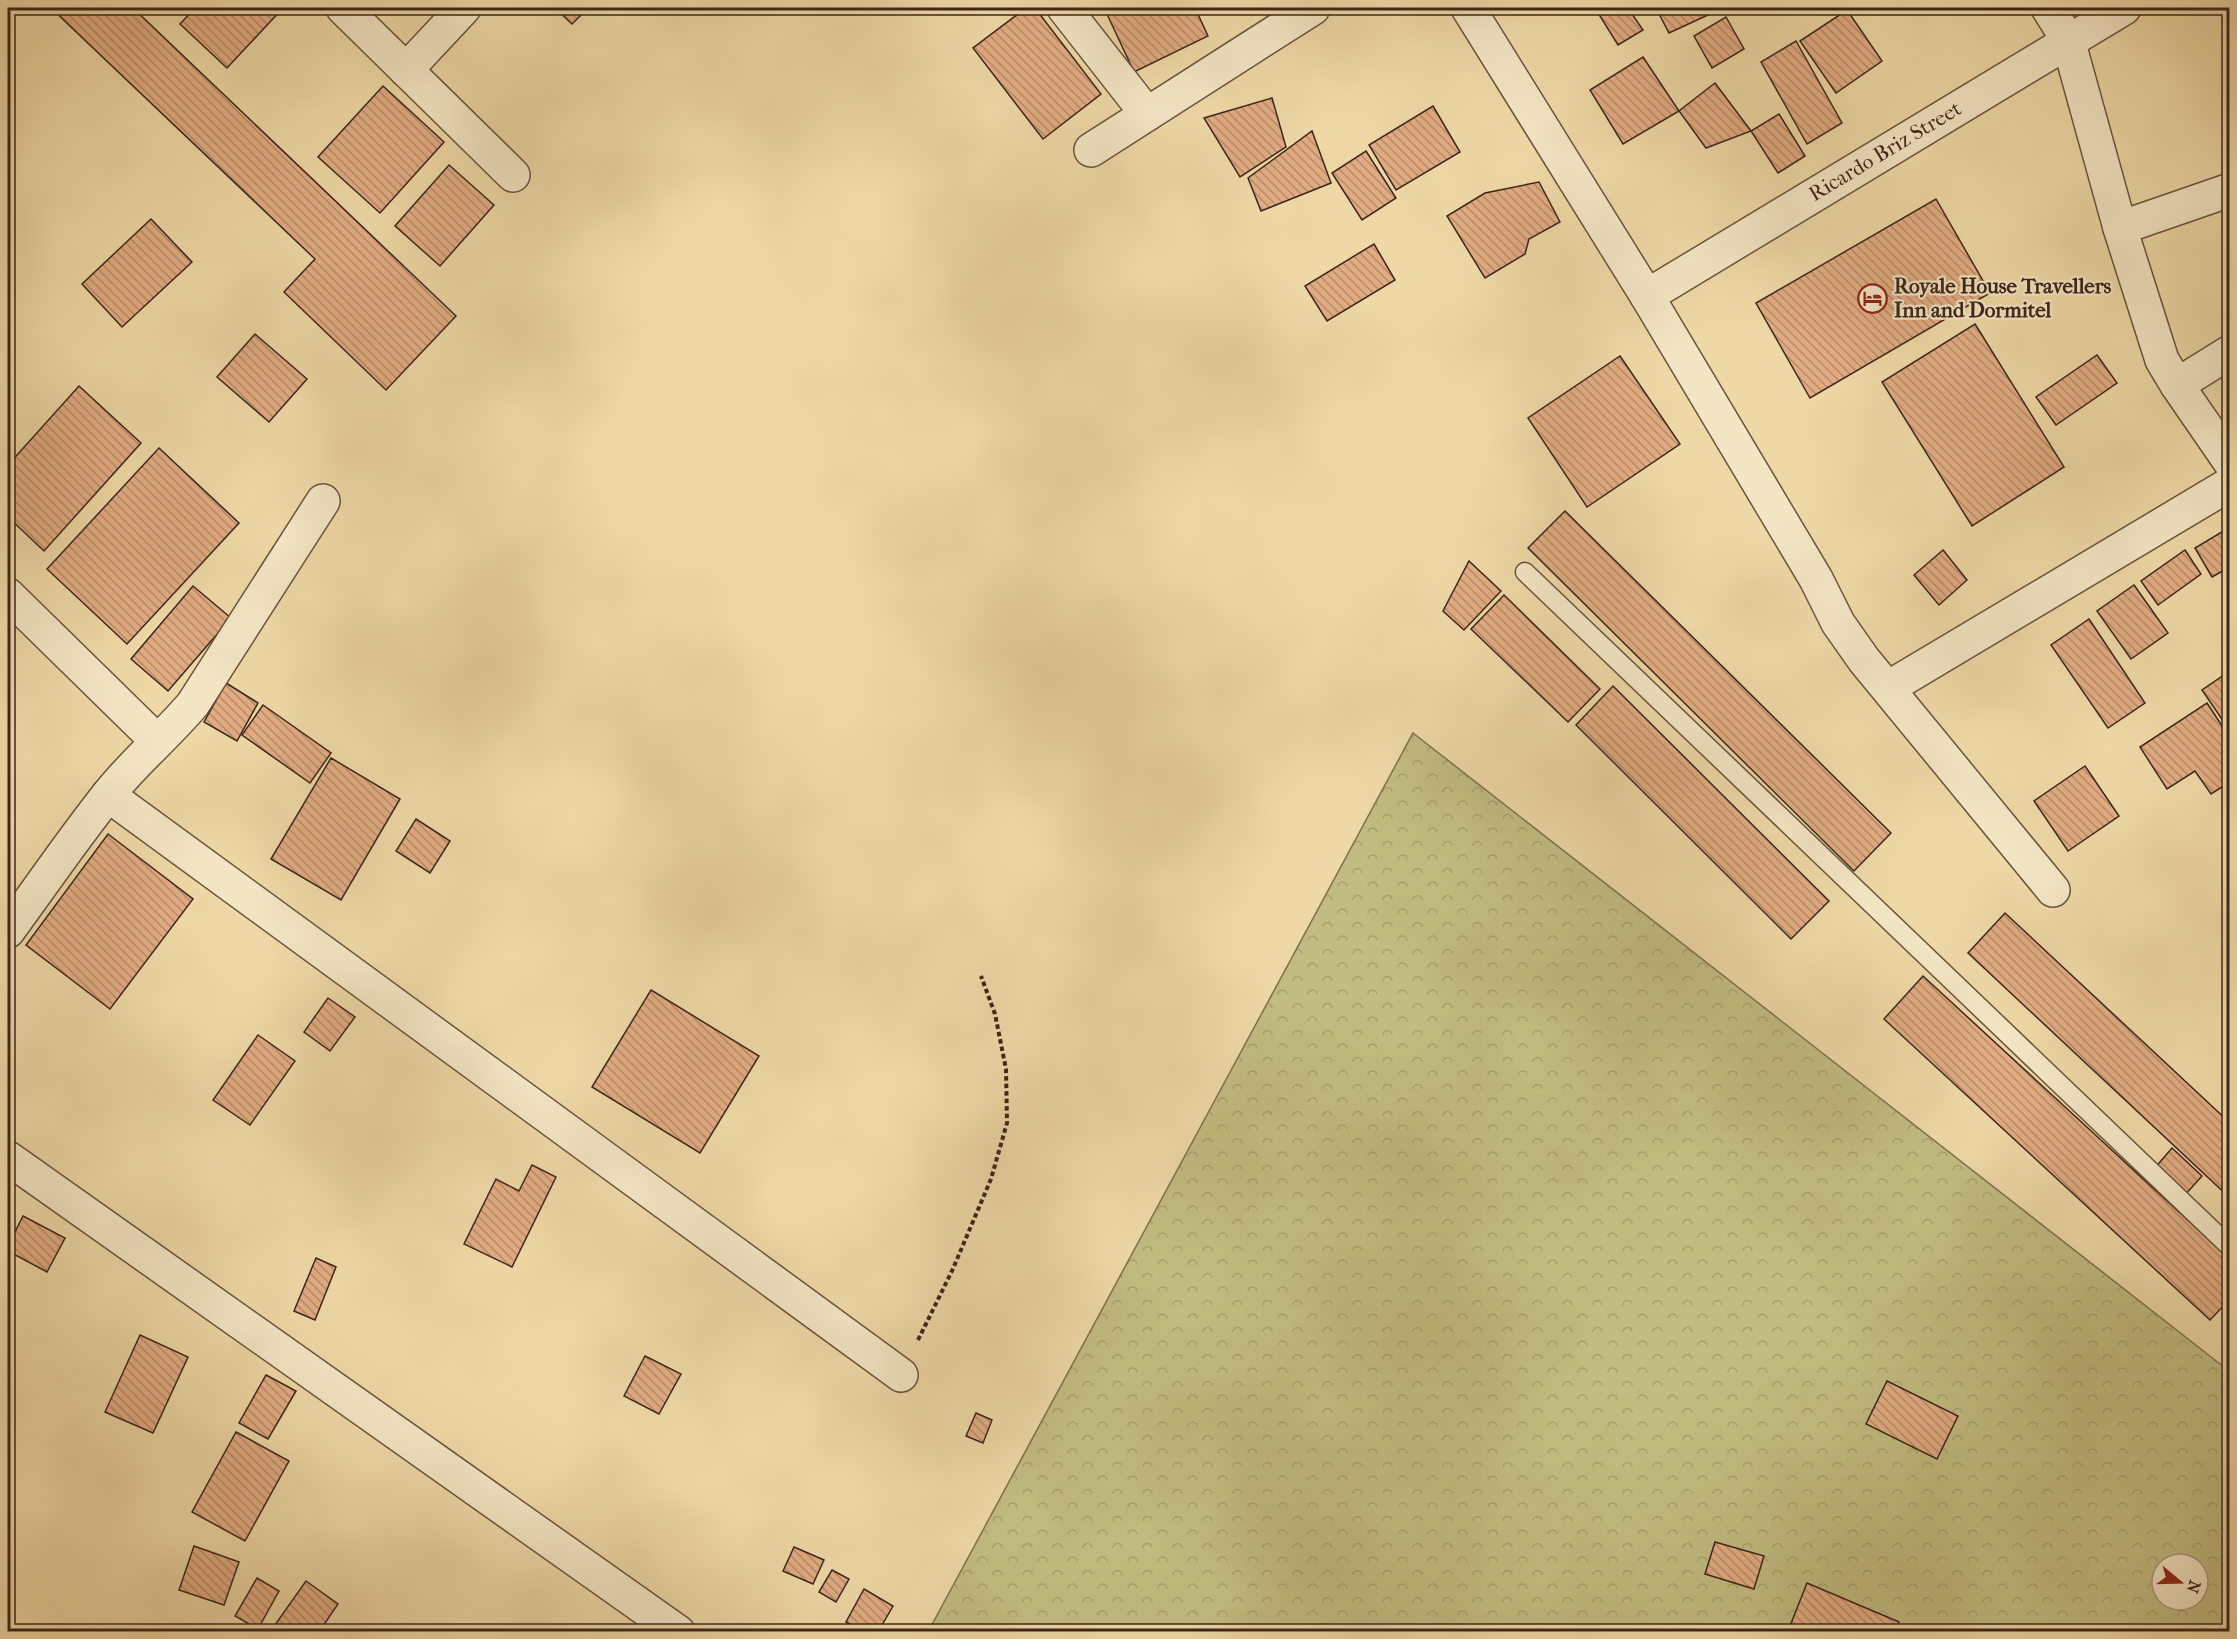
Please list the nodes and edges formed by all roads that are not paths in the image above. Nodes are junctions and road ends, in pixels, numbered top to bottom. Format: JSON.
{"nodes":[{"id":1,"x":343,"y":8,"type":"edge"},
{"id":2,"x":464,"y":8,"type":"edge"},
{"id":3,"x":1064,"y":8,"type":"edge"},
{"id":4,"x":1313,"y":8,"type":"edge"},
{"id":5,"x":1468,"y":8,"type":"edge"},
{"id":6,"x":2048,"y":8,"type":"edge"},
{"id":7,"x":2124,"y":8,"type":"edge"},
{"id":8,"x":2068,"y":40,"type":"junction"},
{"id":9,"x":406,"y":70,"type":"junction"},
{"id":10,"x":1147,"y":114,"type":"junction"},
{"id":11,"x":1091,"y":150,"type":"dead end"},
{"id":12,"x":513,"y":175,"type":"dead end"},
{"id":13,"x":2229,"y":190,"type":"edge"},
{"id":14,"x":2120,"y":228,"type":"junction"},
{"id":15,"x":1647,"y":296,"type":"junction"},
{"id":16,"x":2229,"y":352,"type":"edge"},
{"id":17,"x":2177,"y":385,"type":"junction"},
{"id":18,"x":2229,"y":462,"type":"edge"},
{"id":19,"x":2229,"y":483,"type":"edge"},
{"id":20,"x":323,"y":501,"type":"dead end"},
{"id":21,"x":1525,"y":572,"type":"dead end"},
{"id":22,"x":8,"y":596,"type":"edge"},
{"id":23,"x":1888,"y":688,"type":"junction"},
{"id":24,"x":157,"y":741,"type":"junction"},
{"id":25,"x":108,"y":795,"type":"junction"},
{"id":26,"x":2053,"y":890,"type":"dead end"},
{"id":27,"x":8,"y":931,"type":"edge"},
{"id":28,"x":8,"y":1158,"type":"edge"},
{"id":29,"x":2229,"y":1247,"type":"edge"},
{"id":30,"x":901,"y":1375,"type":"road end"},
{"id":31,"x":678,"y":1632,"type":"edge"}],
"edges":[{"from":1,"to":9,"type":"street"},
{"from":2,"to":9,"type":"street"},
{"from":3,"to":10,"type":"street"},
{"from":4,"to":10,"type":"street"},
{"from":5,"to":15,"type":"street"},
{"from":6,"to":8,"type":"street"},
{"from":7,"to":8,"type":"street","name":"Ricardo Briz Street"},
{"from":8,"to":14,"type":"street"},
{"from":8,"to":15,"type":"street","name":"Ricardo Briz Street"},
{"from":9,"to":12,"type":"street"},
{"from":10,"to":11,"type":"street"},
{"from":13,"to":14,"type":"street"},
{"from":14,"to":17,"type":"street"},
{"from":15,"to":23,"type":"street"},
{"from":16,"to":17,"type":"street"},
{"from":17,"to":18,"type":"street"},
{"from":19,"to":23,"type":"street"},
{"from":20,"to":24,"type":"street"},
{"from":21,"to":29,"type":"lane"},
{"from":22,"to":24,"type":"street"},
{"from":23,"to":26,"type":"street"},
{"from":24,"to":25,"type":"street"},
{"from":25,"to":27,"type":"street"},
{"from":25,"to":30,"type":"street"},
{"from":28,"to":31,"type":"street"}]}
